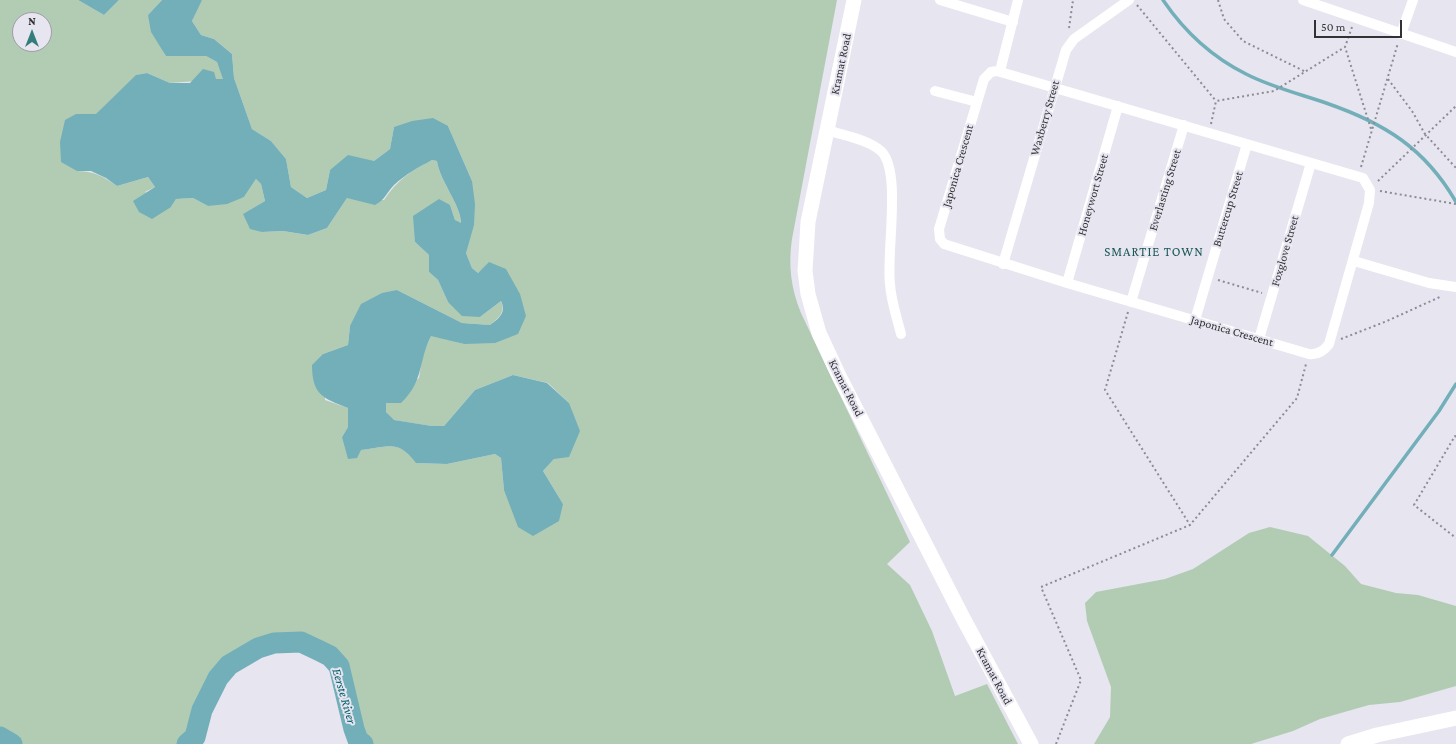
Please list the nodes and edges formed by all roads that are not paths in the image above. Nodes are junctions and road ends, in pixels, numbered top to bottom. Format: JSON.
{"nodes":[{"id":1,"x":854,"y":0,"type":"edge"},
{"id":2,"x":940,"y":0,"type":"edge"},
{"id":3,"x":1018,"y":0,"type":"edge"},
{"id":4,"x":1129,"y":0,"type":"edge"},
{"id":5,"x":1302,"y":0,"type":"edge"},
{"id":6,"x":1412,"y":0,"type":"edge"},
{"id":7,"x":1013,"y":22,"type":"junction"},
{"id":8,"x":1401,"y":34,"type":"junction"},
{"id":9,"x":1456,"y":52,"type":"edge"},
{"id":10,"x":1000,"y":71,"type":"junction"},
{"id":11,"x":1054,"y":87,"type":"junction"},
{"id":12,"x":935,"y":91,"type":"dead end"},
{"id":13,"x":977,"y":102,"type":"junction"},
{"id":14,"x":1118,"y":106,"type":"junction"},
{"id":15,"x":1184,"y":125,"type":"junction"},
{"id":16,"x":827,"y":130,"type":"junction"},
{"id":17,"x":1247,"y":144,"type":"junction"},
{"id":18,"x":1311,"y":164,"type":"junction"},
{"id":19,"x":1354,"y":261,"type":"junction"},
{"id":20,"x":1003,"y":264,"type":"junction"},
{"id":21,"x":1067,"y":283,"type":"junction"},
{"id":22,"x":1456,"y":287,"type":"edge"},
{"id":23,"x":1131,"y":302,"type":"junction"},
{"id":24,"x":1194,"y":320,"type":"junction"},
{"id":25,"x":901,"y":334,"type":"dead end"},
{"id":26,"x":1259,"y":339,"type":"junction"},
{"id":27,"x":1456,"y":718,"type":"edge"},
{"id":28,"x":1031,"y":744,"type":"edge"},
{"id":29,"x":1348,"y":744,"type":"edge"}],
"edges":[{"from":1,"to":16,"type":"street","name":"Kramat Road"},
{"from":2,"to":7,"type":"street"},
{"from":3,"to":7,"type":"street"},
{"from":4,"to":11,"type":"street","name":"Waxberry Street"},
{"from":5,"to":8,"type":"street"},
{"from":6,"to":8,"type":"street"},
{"from":7,"to":10,"type":"street"},
{"from":8,"to":9,"type":"street"},
{"from":10,"to":11,"type":"street"},
{"from":10,"to":13,"type":"street","name":"Japonica Crescent"},
{"from":11,"to":14,"type":"street"},
{"from":11,"to":20,"type":"street","name":"Waxberry Street"},
{"from":12,"to":13,"type":"street"},
{"from":13,"to":20,"type":"street","name":"Japonica Crescent"},
{"from":14,"to":15,"type":"street"},
{"from":14,"to":21,"type":"street","name":"Honeywort Street"},
{"from":15,"to":17,"type":"street"},
{"from":15,"to":23,"type":"street","name":"Everlasting Street"},
{"from":16,"to":25,"type":"street"},
{"from":16,"to":28,"type":"street","name":"Kramat Road"},
{"from":17,"to":18,"type":"street"},
{"from":17,"to":24,"type":"street","name":"Buttercup Street"},
{"from":18,"to":19,"type":"street"},
{"from":18,"to":26,"type":"street","name":"Foxglove Street"},
{"from":19,"to":22,"type":"street"},
{"from":19,"to":26,"type":"street","name":"Japonica Crescent"},
{"from":20,"to":21,"type":"street","name":"Japonica Crescent"},
{"from":21,"to":23,"type":"street","name":"Japonica Crescent"},
{"from":23,"to":24,"type":"street","name":"Japonica Crescent"},
{"from":24,"to":26,"type":"street","name":"Japonica Crescent"},
{"from":27,"to":29,"type":"street"}]}
